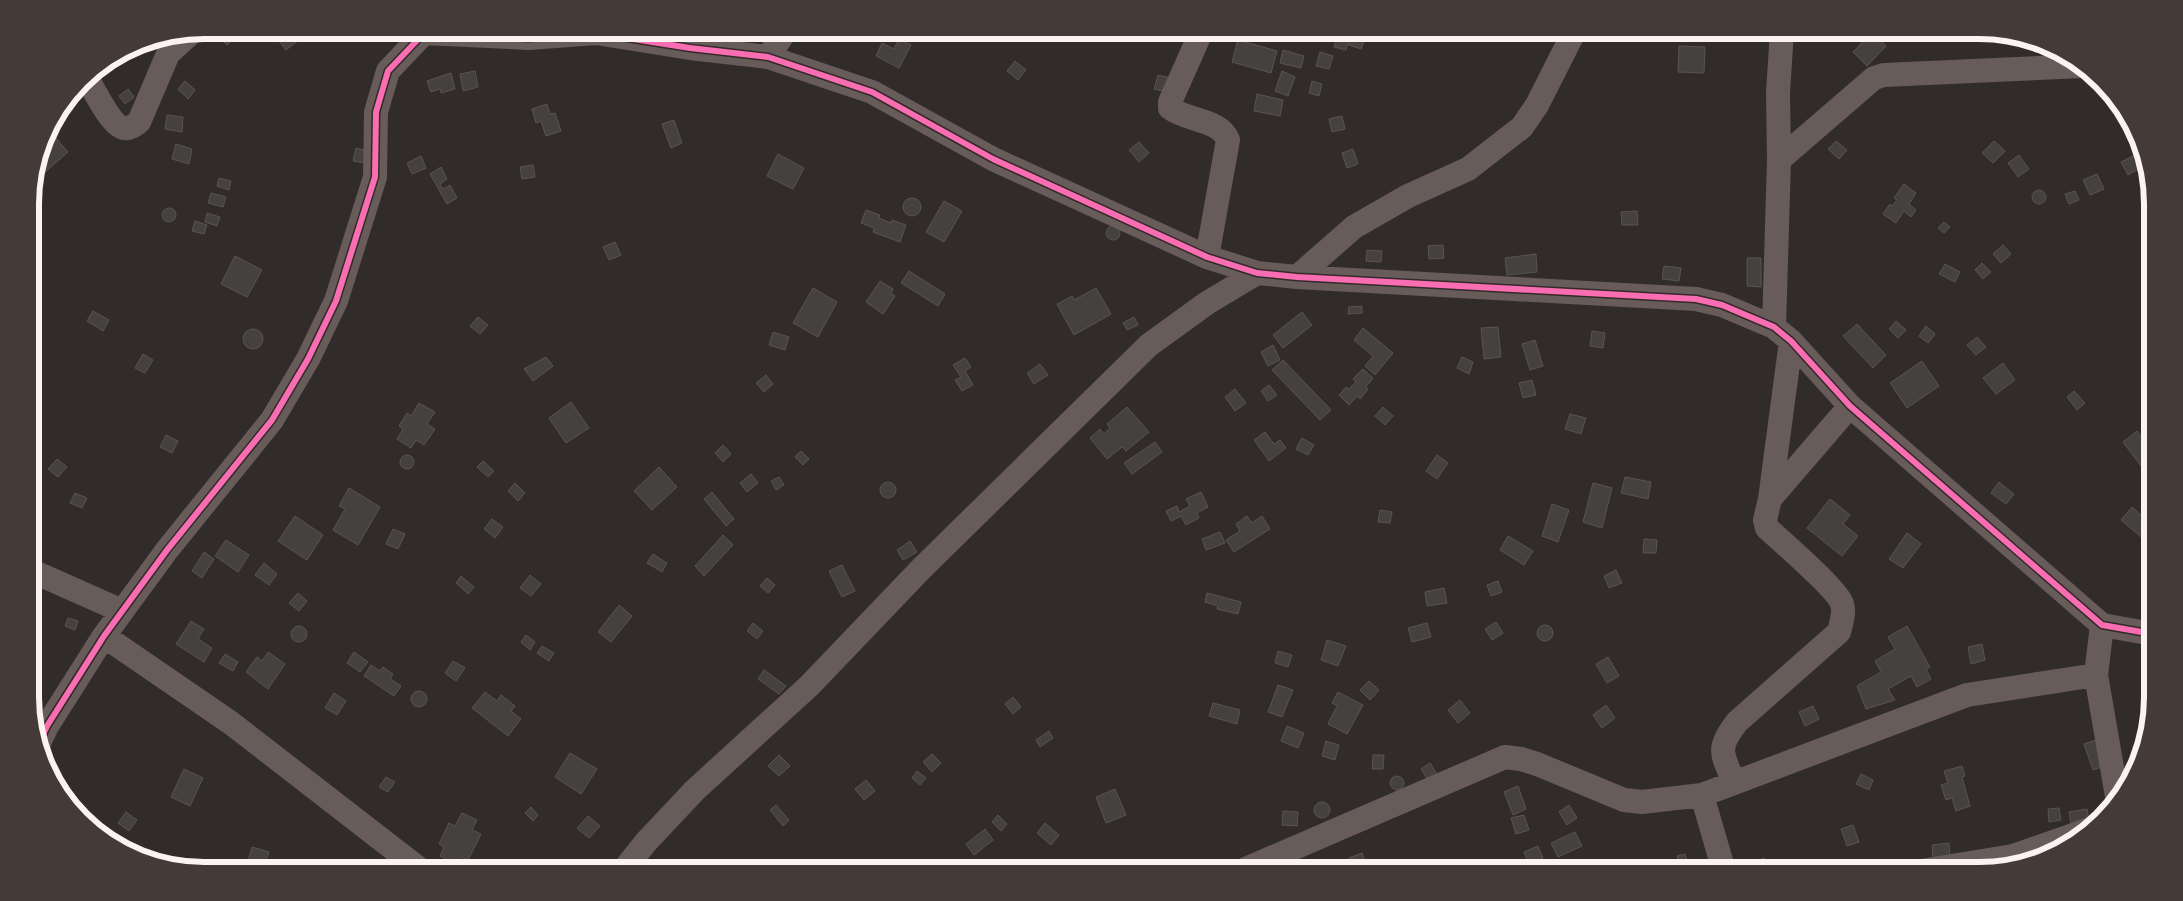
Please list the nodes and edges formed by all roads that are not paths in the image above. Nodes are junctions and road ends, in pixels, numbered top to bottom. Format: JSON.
{"nodes":[{"id":1,"x":419,"y":39,"type":"edge"},
{"id":2,"x":634,"y":39,"type":"edge"},
{"id":3,"x":780,"y":39,"type":"edge"},
{"id":4,"x":1198,"y":39,"type":"edge"},
{"id":5,"x":1570,"y":39,"type":"edge"},
{"id":6,"x":1781,"y":39,"type":"edge"},
{"id":7,"x":183,"y":40,"type":"edge"},
{"id":8,"x":768,"y":56,"type":"junction"},
{"id":9,"x":2070,"y":67,"type":"edge"},
{"id":10,"x":91,"y":84,"type":"edge"},
{"id":11,"x":1779,"y":160,"type":"junction"},
{"id":12,"x":1206,"y":257,"type":"junction"},
{"id":13,"x":1256,"y":273,"type":"junction"},
{"id":14,"x":1297,"y":277,"type":"junction"},
{"id":15,"x":1782,"y":334,"type":"junction"},
{"id":16,"x":1850,"y":406,"type":"junction"},
{"id":17,"x":1770,"y":499,"type":"junction"},
{"id":18,"x":39,"y":574,"type":"edge"},
{"id":19,"x":122,"y":611,"type":"junction"},
{"id":20,"x":2102,"y":625,"type":"junction"},
{"id":21,"x":2144,"y":632,"type":"edge"},
{"id":22,"x":104,"y":636,"type":"junction"},
{"id":23,"x":2096,"y":675,"type":"junction"},
{"id":24,"x":43,"y":734,"type":"edge"},
{"id":25,"x":1734,"y":782,"type":"junction"},
{"id":26,"x":2116,"y":789,"type":"edge"},
{"id":27,"x":1702,"y":795,"type":"junction"},
{"id":28,"x":2065,"y":838,"type":"edge"},
{"id":29,"x":410,"y":862,"type":"edge"},
{"id":30,"x":631,"y":862,"type":"edge"},
{"id":31,"x":1262,"y":862,"type":"edge"},
{"id":32,"x":1721,"y":862,"type":"edge"},
{"id":33,"x":1977,"y":862,"type":"edge"}],
"edges":[{"from":1,"to":19,"type":"street"},
{"from":2,"to":8,"type":"street"},
{"from":3,"to":8,"type":"street"},
{"from":4,"to":12,"type":"street"},
{"from":5,"to":14,"type":"street"},
{"from":6,"to":11,"type":"street"},
{"from":7,"to":10,"type":"street"},
{"from":8,"to":12,"type":"street"},
{"from":9,"to":11,"type":"street"},
{"from":11,"to":15,"type":"street"},
{"from":12,"to":13,"type":"street"},
{"from":13,"to":14,"type":"street"},
{"from":13,"to":30,"type":"street"},
{"from":14,"to":15,"type":"street"},
{"from":15,"to":16,"type":"street"},
{"from":15,"to":17,"type":"street"},
{"from":16,"to":17,"type":"street"},
{"from":16,"to":20,"type":"street"},
{"from":17,"to":25,"type":"street"},
{"from":18,"to":19,"type":"street"},
{"from":19,"to":22,"type":"street"},
{"from":20,"to":21,"type":"street"},
{"from":20,"to":23,"type":"street"},
{"from":22,"to":24,"type":"street"},
{"from":22,"to":29,"type":"street"},
{"from":23,"to":25,"type":"street"},
{"from":23,"to":26,"type":"street"},
{"from":25,"to":27,"type":"street"},
{"from":27,"to":31,"type":"street"},
{"from":27,"to":32,"type":"street"},
{"from":28,"to":33,"type":"street"}]}
